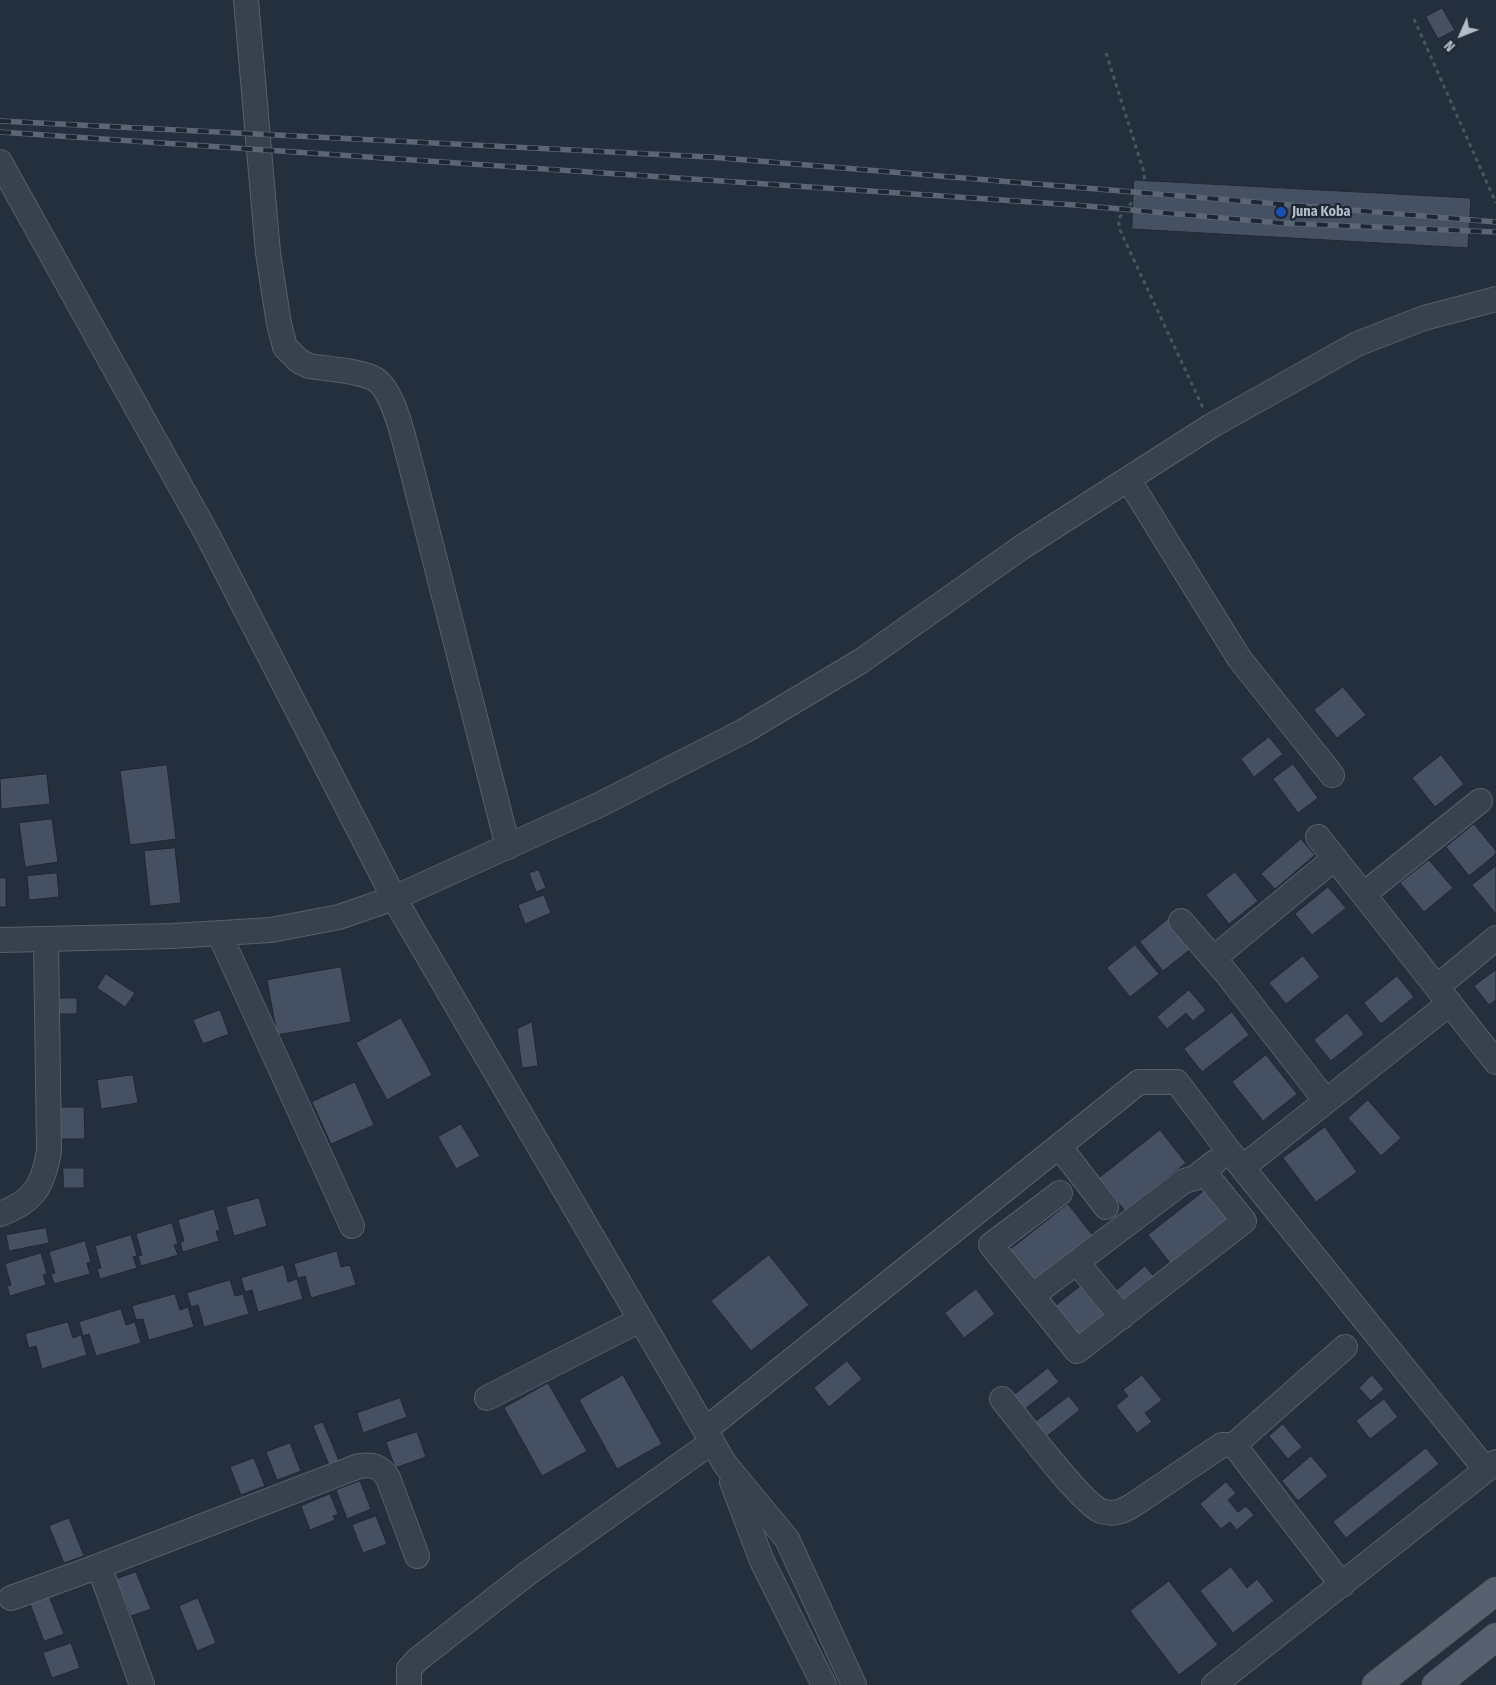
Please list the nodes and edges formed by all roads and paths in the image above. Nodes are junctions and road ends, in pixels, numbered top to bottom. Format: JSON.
{"nodes":[{"id":1,"x":246,"y":0,"type":"edge"},
{"id":2,"x":1414,"y":19,"type":"dead end"},
{"id":3,"x":1106,"y":53,"type":"dead end"},
{"id":4,"x":0,"y":162,"type":"edge"},
{"id":5,"x":1496,"y":203,"type":"edge"},
{"id":6,"x":1496,"y":299,"type":"edge"},
{"id":7,"x":1211,"y":426,"type":"junction"},
{"id":8,"x":1128,"y":479,"type":"junction"},
{"id":9,"x":1332,"y":775,"type":"dead end"},
{"id":10,"x":1480,"y":800,"type":"dead end"},
{"id":11,"x":1318,"y":837,"type":"dead end"},
{"id":12,"x":508,"y":847,"type":"junction"},
{"id":13,"x":1335,"y":858,"type":"junction"},
{"id":14,"x":1364,"y":894,"type":"junction"},
{"id":15,"x":394,"y":898,"type":"junction"},
{"id":16,"x":1181,"y":921,"type":"dead end"},
{"id":17,"x":219,"y":933,"type":"junction"},
{"id":18,"x":1496,"y":938,"type":"edge"},
{"id":19,"x":0,"y":940,"type":"edge"},
{"id":20,"x":46,"y":940,"type":"junction"},
{"id":21,"x":1214,"y":958,"type":"junction"},
{"id":22,"x":1444,"y":995,"type":"junction"},
{"id":23,"x":1496,"y":1062,"type":"edge"},
{"id":24,"x":1326,"y":1101,"type":"junction"},
{"id":25,"x":1059,"y":1146,"type":"junction"},
{"id":26,"x":1236,"y":1159,"type":"junction"},
{"id":27,"x":1199,"y":1175,"type":"junction"},
{"id":28,"x":1060,"y":1193,"type":"dead end"},
{"id":29,"x":1106,"y":1207,"type":"dead end"},
{"id":30,"x":0,"y":1214,"type":"edge"},
{"id":31,"x":352,"y":1226,"type":"dead end"},
{"id":32,"x":1084,"y":1270,"type":"junction"},
{"id":33,"x":1036,"y":1301,"type":"junction"},
{"id":34,"x":1122,"y":1317,"type":"junction"},
{"id":35,"x":640,"y":1320,"type":"junction"},
{"id":36,"x":1345,"y":1348,"type":"dead end"},
{"id":37,"x":487,"y":1398,"type":"dead end"},
{"id":38,"x":1002,"y":1399,"type":"dead end"},
{"id":39,"x":708,"y":1436,"type":"junction"},
{"id":40,"x":1234,"y":1444,"type":"junction"},
{"id":41,"x":725,"y":1464,"type":"junction"},
{"id":42,"x":1491,"y":1466,"type":"edge"},
{"id":43,"x":417,"y":1556,"type":"dead end"},
{"id":44,"x":99,"y":1566,"type":"junction"},
{"id":45,"x":1342,"y":1585,"type":"junction"},
{"id":46,"x":1496,"y":1591,"type":"edge"},
{"id":47,"x":10,"y":1598,"type":"dead end"},
{"id":48,"x":1496,"y":1637,"type":"edge"},
{"id":49,"x":820,"y":1683,"type":"edge"},
{"id":50,"x":142,"y":1685,"type":"edge"},
{"id":51,"x":408,"y":1685,"type":"edge"},
{"id":52,"x":854,"y":1685,"type":"edge"},
{"id":53,"x":1214,"y":1685,"type":"edge"},
{"id":54,"x":1376,"y":1685,"type":"edge"},
{"id":55,"x":1436,"y":1685,"type":"edge"}],
"edges":[{"from":1,"to":12,"type":"street"},
{"from":2,"to":5,"type":"path"},
{"from":3,"to":7,"type":"path"},
{"from":4,"to":15,"type":"street"},
{"from":6,"to":7,"type":"street"},
{"from":7,"to":8,"type":"street"},
{"from":8,"to":9,"type":"street"},
{"from":8,"to":12,"type":"street"},
{"from":10,"to":14,"type":"street"},
{"from":11,"to":13,"type":"street"},
{"from":12,"to":15,"type":"street"},
{"from":13,"to":14,"type":"street"},
{"from":13,"to":21,"type":"street"},
{"from":14,"to":22,"type":"street"},
{"from":15,"to":17,"type":"street"},
{"from":15,"to":35,"type":"street"},
{"from":16,"to":21,"type":"street"},
{"from":17,"to":20,"type":"street"},
{"from":17,"to":31,"type":"street"},
{"from":18,"to":22,"type":"street"},
{"from":19,"to":20,"type":"street"},
{"from":20,"to":30,"type":"street"},
{"from":21,"to":24,"type":"street"},
{"from":22,"to":23,"type":"street"},
{"from":22,"to":24,"type":"street"},
{"from":24,"to":26,"type":"street"},
{"from":25,"to":26,"type":"street"},
{"from":25,"to":29,"type":"street"},
{"from":25,"to":39,"type":"street"},
{"from":26,"to":27,"type":"street"},
{"from":26,"to":42,"type":"street"},
{"from":27,"to":32,"type":"street"},
{"from":27,"to":33,"type":"street"},
{"from":27,"to":34,"type":"street"},
{"from":28,"to":33,"type":"street"},
{"from":32,"to":33,"type":"street"},
{"from":32,"to":34,"type":"street"},
{"from":33,"to":34,"type":"street"},
{"from":35,"to":37,"type":"street"},
{"from":35,"to":39,"type":"street"},
{"from":36,"to":40,"type":"street"},
{"from":38,"to":40,"type":"street"},
{"from":39,"to":41,"type":"street"},
{"from":39,"to":51,"type":"street"},
{"from":40,"to":45,"type":"street"},
{"from":41,"to":49,"type":"street"},
{"from":41,"to":52,"type":"street"},
{"from":42,"to":45,"type":"street"},
{"from":43,"to":44,"type":"street"},
{"from":44,"to":47,"type":"street"},
{"from":44,"to":50,"type":"street"},
{"from":45,"to":53,"type":"street"},
{"from":46,"to":54,"type":"main road"},
{"from":48,"to":55,"type":"main road"}]}
